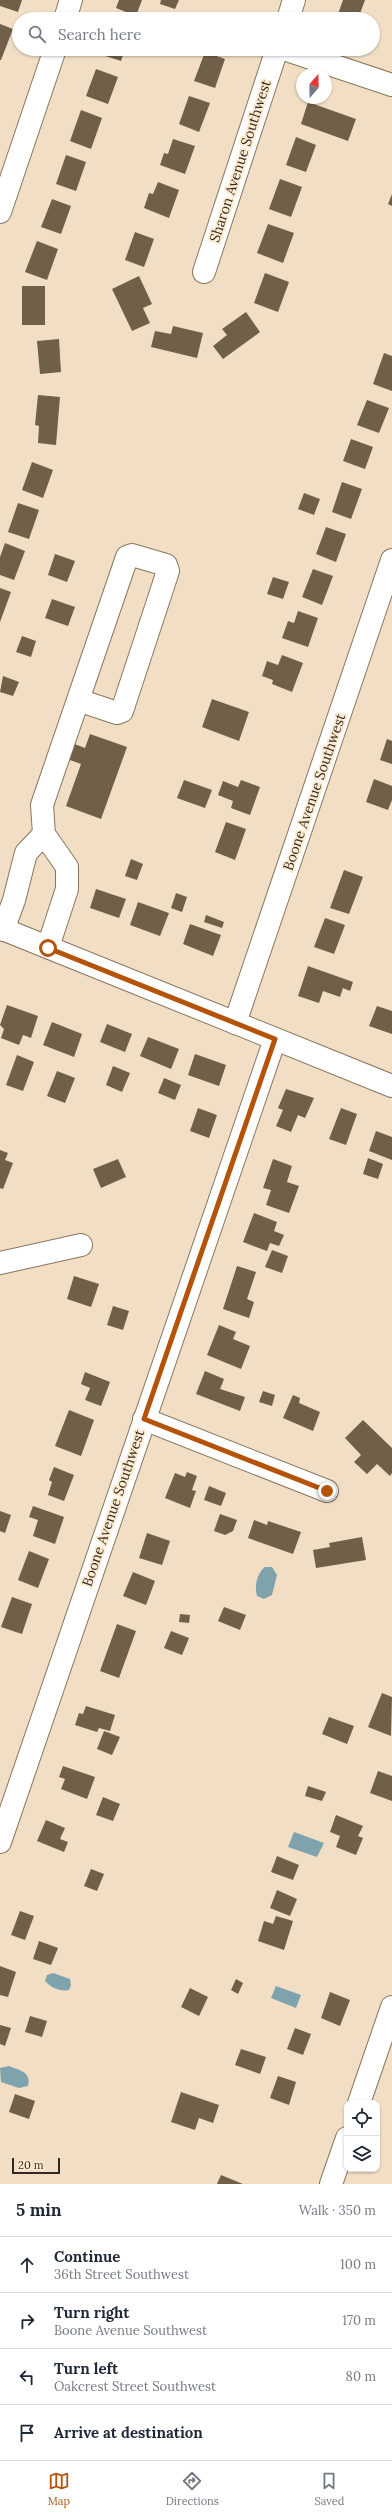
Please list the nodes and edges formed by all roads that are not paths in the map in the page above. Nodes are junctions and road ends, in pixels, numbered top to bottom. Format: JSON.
{"nodes":[{"id":1,"x":71,"y":0,"type":"edge"},
{"id":2,"x":294,"y":0,"type":"edge"},
{"id":3,"x":67,"y":12,"type":"edge"},
{"id":4,"x":290,"y":12,"type":"edge"},
{"id":5,"x":53,"y":56,"type":"edge"},
{"id":6,"x":275,"y":56,"type":"edge"},
{"id":7,"x":304,"y":56,"type":"edge"},
{"id":8,"x":392,"y":86,"type":"edge"},
{"id":9,"x":0,"y":212,"type":"edge"},
{"id":10,"x":204,"y":272,"type":"dead end"},
{"id":11,"x":392,"y":560,"type":"edge"},
{"id":12,"x":78,"y":700,"type":"junction"},
{"id":13,"x":44,"y":834,"type":"junction"},
{"id":14,"x":2,"y":929,"type":"edge"},
{"id":15,"x":48,"y":948,"type":"junction"},
{"id":16,"x":235,"y":1023,"type":"junction"},
{"id":17,"x":275,"y":1039,"type":"junction"},
{"id":18,"x":392,"y":1086,"type":"edge"},
{"id":19,"x":81,"y":1245,"type":"dead end"},
{"id":20,"x":0,"y":1263,"type":"edge"},
{"id":21,"x":144,"y":1419,"type":"junction"},
{"id":22,"x":327,"y":1491,"type":"dead end"},
{"id":23,"x":0,"y":1842,"type":"edge"},
{"id":24,"x":392,"y":2007,"type":"edge"},
{"id":25,"x":360,"y":2100,"type":"edge"},
{"id":26,"x":344,"y":2147,"type":"edge"},
{"id":27,"x":331,"y":2184,"type":"edge"}],
"edges":[{"from":1,"to":3,"type":"street"},
{"from":2,"to":4,"type":"street"},
{"from":5,"to":9,"type":"street"},
{"from":6,"to":10,"type":"street","name":"Sharon Avenue Southwest"},
{"from":7,"to":8,"type":"street"},
{"from":11,"to":16,"type":"street","name":"Boone Avenue Southwest"},
{"from":12,"to":12,"type":"street"},
{"from":12,"to":13,"type":"street"},
{"from":13,"to":14,"type":"street"},
{"from":13,"to":15,"type":"street"},
{"from":14,"to":15,"type":"street"},
{"from":15,"to":16,"type":"street"},
{"from":16,"to":17,"type":"street"},
{"from":17,"to":18,"type":"street"},
{"from":17,"to":21,"type":"street","name":"Boone Avenue Southwest"},
{"from":19,"to":20,"type":"street"},
{"from":21,"to":22,"type":"street"},
{"from":21,"to":23,"type":"street","name":"Boone Avenue Southwest"},
{"from":24,"to":25,"type":"street"},
{"from":26,"to":27,"type":"street"}]}
